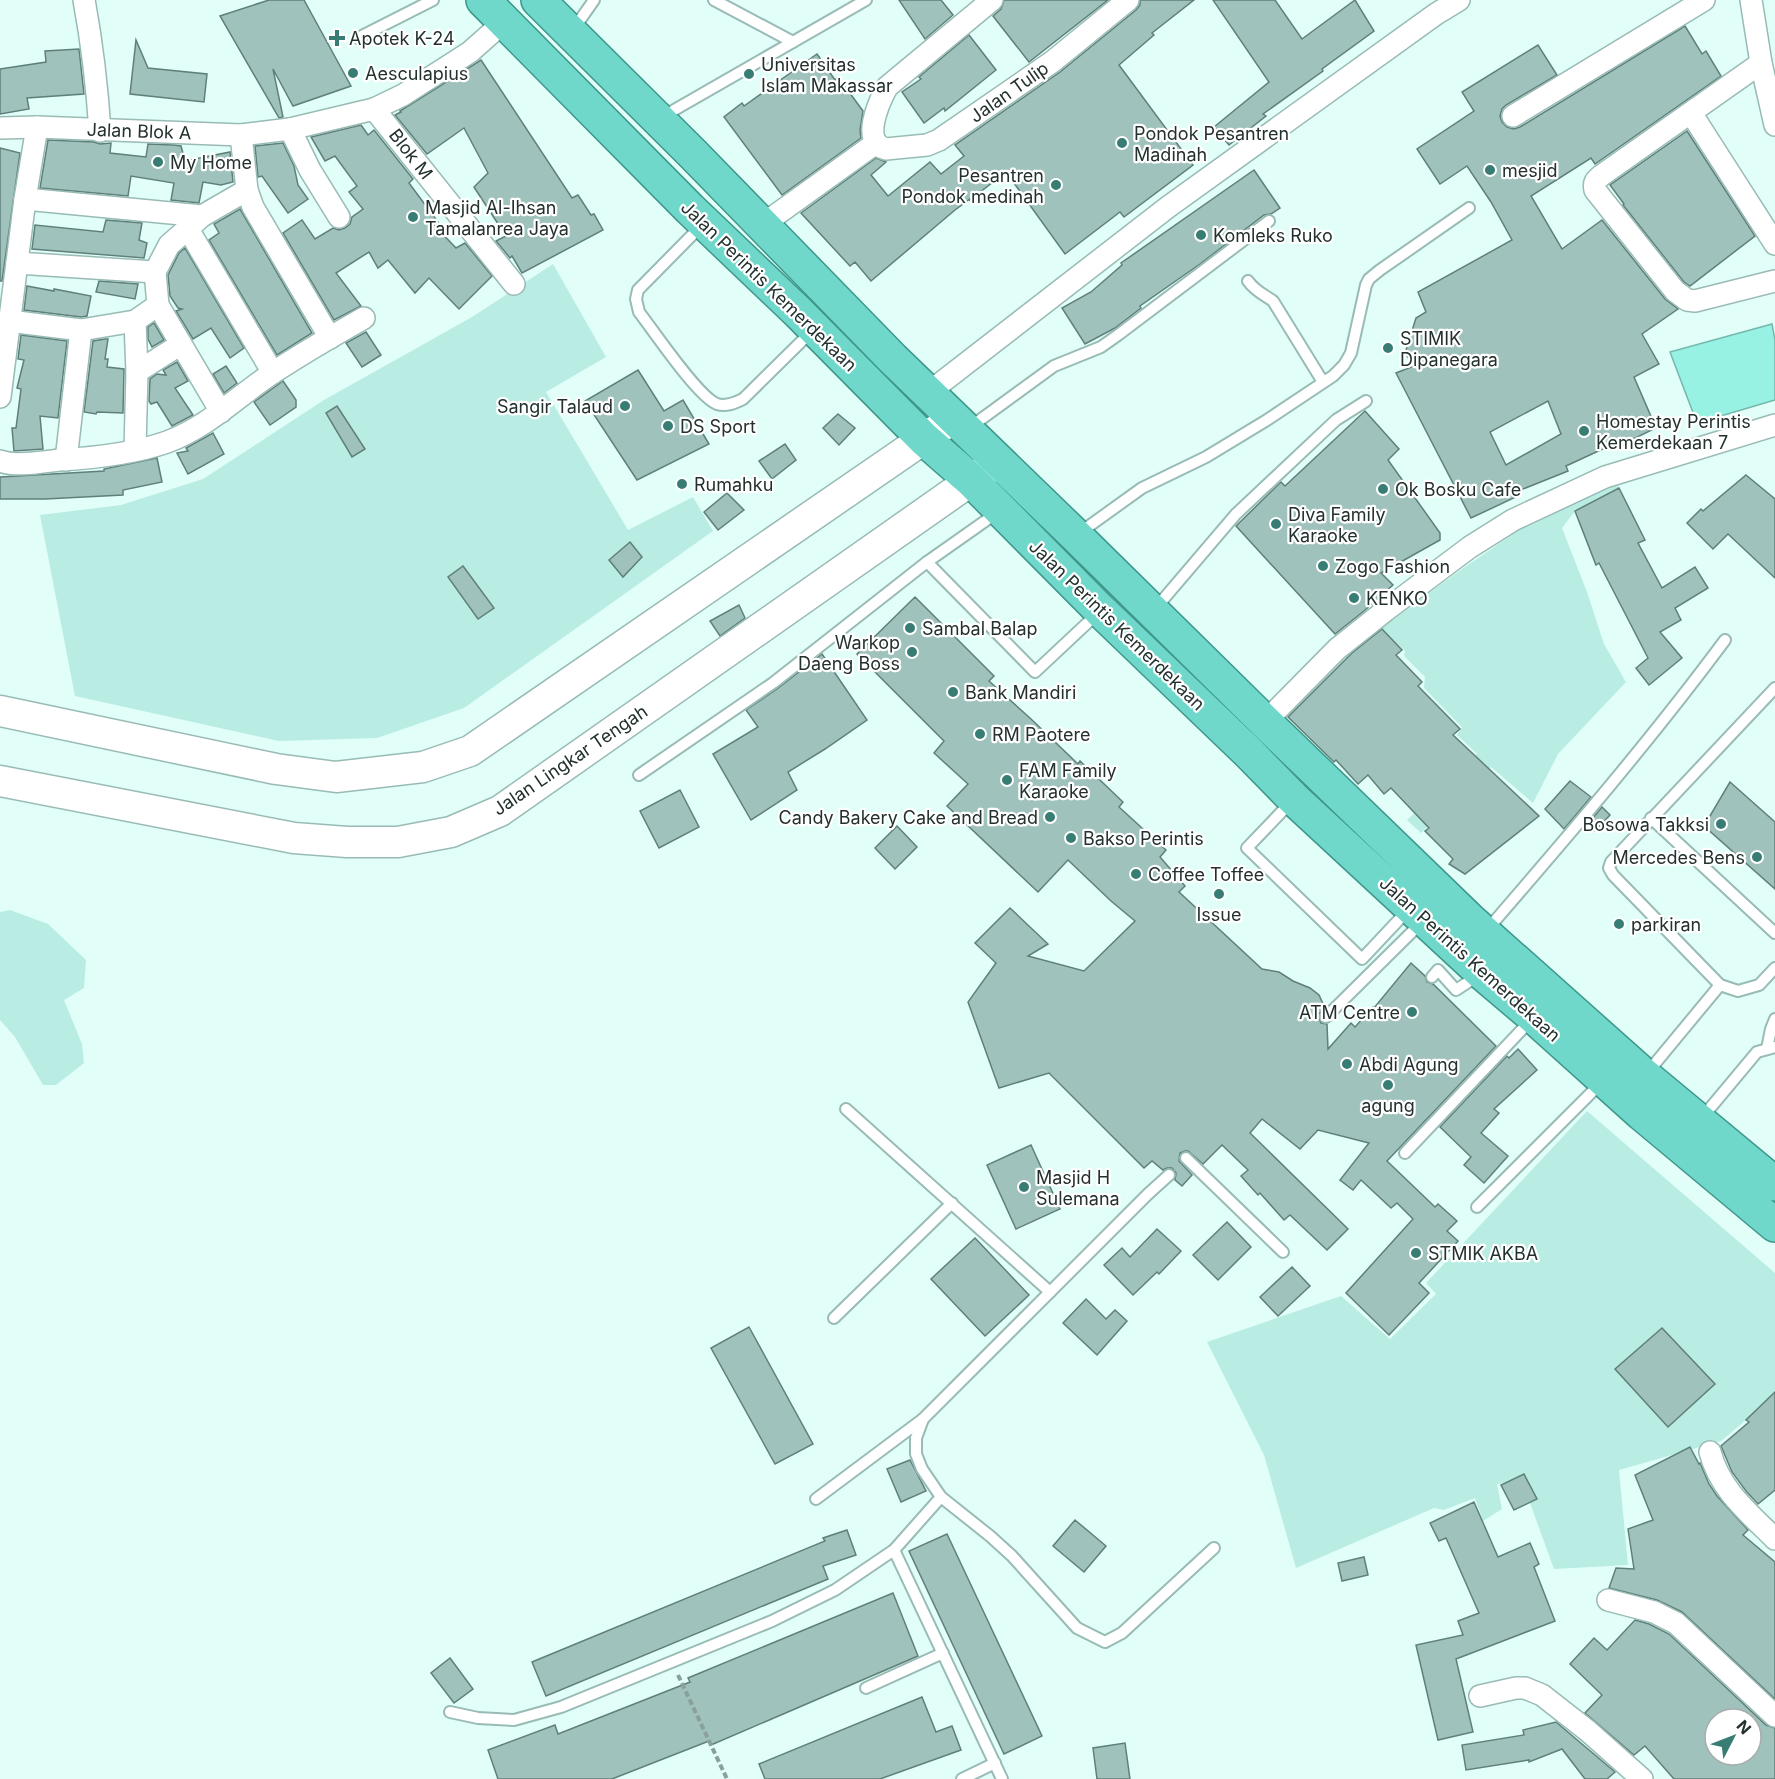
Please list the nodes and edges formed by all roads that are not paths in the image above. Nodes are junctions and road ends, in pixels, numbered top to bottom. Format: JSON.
{"nodes":[{"id":1,"x":84,"y":0,"type":"edge"},
{"id":2,"x":433,"y":0,"type":"edge"},
{"id":3,"x":538,"y":0,"type":"edge"},
{"id":4,"x":594,"y":0,"type":"edge"},
{"id":5,"x":714,"y":0,"type":"edge"},
{"id":6,"x":866,"y":0,"type":"edge"},
{"id":7,"x":992,"y":0,"type":"edge"},
{"id":8,"x":1128,"y":0,"type":"edge"},
{"id":9,"x":1459,"y":0,"type":"edge"},
{"id":10,"x":1704,"y":0,"type":"edge"},
{"id":11,"x":1751,"y":0,"type":"edge"},
{"id":12,"x":494,"y":10,"type":"edge"},
{"id":13,"x":571,"y":32,"type":"junction"},
{"id":14,"x":358,"y":38,"type":"dead end"},
{"id":15,"x":793,"y":42,"type":"junction"},
{"id":16,"x":1761,"y":63,"type":"junction"},
{"id":17,"x":374,"y":109,"type":"junction"},
{"id":18,"x":1691,"y":112,"type":"junction"},
{"id":19,"x":1513,"y":116,"type":"dead end"},
{"id":20,"x":657,"y":120,"type":"junction"},
{"id":21,"x":1775,"y":125,"type":"edge"},
{"id":22,"x":37,"y":127,"type":"junction"},
{"id":23,"x":0,"y":128,"type":"edge"},
{"id":24,"x":290,"y":129,"type":"junction"},
{"id":25,"x":100,"y":130,"type":"junction"},
{"id":26,"x":241,"y":135,"type":"junction"},
{"id":27,"x":876,"y":143,"type":"junction"},
{"id":28,"x":247,"y":190,"type":"junction"},
{"id":29,"x":25,"y":199,"type":"junction"},
{"id":30,"x":1469,"y":208,"type":"dead end"},
{"id":31,"x":339,"y":217,"type":"dead end"},
{"id":32,"x":1269,"y":221,"type":"dead end"},
{"id":33,"x":705,"y":222,"type":"junction"},
{"id":34,"x":195,"y":223,"type":"junction"},
{"id":35,"x":762,"y":225,"type":"junction"},
{"id":36,"x":1775,"y":244,"type":"edge"},
{"id":37,"x":17,"y":263,"type":"junction"},
{"id":38,"x":155,"y":272,"type":"junction"},
{"id":39,"x":1248,"y":281,"type":"dead end"},
{"id":40,"x":1775,"y":281,"type":"edge"},
{"id":41,"x":514,"y":284,"type":"dead end"},
{"id":42,"x":158,"y":304,"type":"junction"},
{"id":43,"x":364,"y":318,"type":"dead end"},
{"id":44,"x":9,"y":321,"type":"junction"},
{"id":45,"x":135,"y":321,"type":"junction"},
{"id":46,"x":813,"y":329,"type":"junction"},
{"id":47,"x":81,"y":330,"type":"junction"},
{"id":48,"x":330,"y":338,"type":"junction"},
{"id":49,"x":181,"y":344,"type":"junction"},
{"id":50,"x":137,"y":372,"type":"junction"},
{"id":51,"x":273,"y":373,"type":"junction"},
{"id":52,"x":1323,"y":382,"type":"junction"},
{"id":53,"x":928,"y":393,"type":"junction"},
{"id":54,"x":0,"y":397,"type":"edge"},
{"id":55,"x":1366,"y":401,"type":"dead end"},
{"id":56,"x":220,"y":412,"type":"junction"},
{"id":57,"x":961,"y":424,"type":"junction"},
{"id":58,"x":1775,"y":425,"type":"edge"},
{"id":59,"x":924,"y":439,"type":"junction"},
{"id":60,"x":135,"y":450,"type":"junction"},
{"id":61,"x":66,"y":460,"type":"junction"},
{"id":62,"x":0,"y":461,"type":"edge"},
{"id":63,"x":999,"y":461,"type":"junction"},
{"id":64,"x":971,"y":480,"type":"junction"},
{"id":65,"x":1000,"y":510,"type":"junction"},
{"id":66,"x":1076,"y":536,"type":"junction"},
{"id":67,"x":927,"y":562,"type":"junction"},
{"id":68,"x":1100,"y":610,"type":"junction"},
{"id":69,"x":1152,"y":611,"type":"junction"},
{"id":70,"x":1725,"y":640,"type":"dead end"},
{"id":71,"x":1775,"y":688,"type":"edge"},
{"id":72,"x":0,"y":711,"type":"edge"},
{"id":73,"x":1265,"y":722,"type":"junction"},
{"id":74,"x":639,"y":775,"type":"dead end"},
{"id":75,"x":0,"y":781,"type":"edge"},
{"id":76,"x":1294,"y":799,"type":"junction"},
{"id":77,"x":1651,"y":818,"type":"junction"},
{"id":78,"x":1418,"y":913,"type":"junction"},
{"id":79,"x":1484,"y":932,"type":"junction"},
{"id":80,"x":1775,"y":933,"type":"edge"},
{"id":81,"x":1775,"y":968,"type":"edge"},
{"id":82,"x":1482,"y":973,"type":"junction"},
{"id":83,"x":1432,"y":977,"type":"dead end"},
{"id":84,"x":1720,"y":985,"type":"junction"},
{"id":85,"x":1326,"y":1017,"type":"dead end"},
{"id":86,"x":1534,"y":1017,"type":"junction"},
{"id":87,"x":1775,"y":1019,"type":"edge"},
{"id":88,"x":1771,"y":1048,"type":"edge"},
{"id":89,"x":1645,"y":1076,"type":"junction"},
{"id":90,"x":1604,"y":1080,"type":"junction"},
{"id":91,"x":846,"y":1108,"type":"dead end"},
{"id":92,"x":1699,"y":1121,"type":"junction"},
{"id":93,"x":1405,"y":1153,"type":"dead end"},
{"id":94,"x":1186,"y":1158,"type":"dead end"},
{"id":95,"x":1168,"y":1175,"type":"dead end"},
{"id":96,"x":1775,"y":1184,"type":"edge"},
{"id":97,"x":952,"y":1203,"type":"junction"},
{"id":98,"x":1477,"y":1207,"type":"dead end"},
{"id":99,"x":1775,"y":1225,"type":"edge"},
{"id":100,"x":1283,"y":1252,"type":"dead end"},
{"id":101,"x":1050,"y":1292,"type":"junction"},
{"id":102,"x":834,"y":1318,"type":"dead end"},
{"id":103,"x":923,"y":1419,"type":"junction"},
{"id":104,"x":1710,"y":1452,"type":"dead end"},
{"id":105,"x":941,"y":1497,"type":"junction"},
{"id":106,"x":816,"y":1498,"type":"dead end"},
{"id":107,"x":1775,"y":1539,"type":"edge"},
{"id":108,"x":1214,"y":1548,"type":"dead end"},
{"id":109,"x":894,"y":1550,"type":"junction"},
{"id":110,"x":1608,"y":1600,"type":"dead end"},
{"id":111,"x":943,"y":1653,"type":"junction"},
{"id":112,"x":866,"y":1688,"type":"dead end"},
{"id":113,"x":1480,"y":1696,"type":"dead end"},
{"id":114,"x":450,"y":1712,"type":"dead end"},
{"id":115,"x":1775,"y":1716,"type":"edge"},
{"id":116,"x":995,"y":1763,"type":"junction"},
{"id":117,"x":962,"y":1779,"type":"edge"},
{"id":118,"x":1002,"y":1779,"type":"edge"},
{"id":119,"x":1642,"y":1779,"type":"edge"}],
"edges":[{"from":1,"to":25,"type":"street"},
{"from":2,"to":14,"type":"lane"},
{"from":3,"to":13,"type":"highway","name":"Jalan Perintis Kemerdekaan"},
{"from":4,"to":13,"type":"lane"},
{"from":5,"to":15,"type":"lane"},
{"from":6,"to":15,"type":"lane"},
{"from":7,"to":27,"type":"street"},
{"from":8,"to":27,"type":"street","name":"Jalan Tulip"},
{"from":9,"to":53,"type":"street"},
{"from":10,"to":19,"type":"street"},
{"from":11,"to":16,"type":"street"},
{"from":12,"to":17,"type":"street","name":"Jalan Blok A"},
{"from":12,"to":33,"type":"highway","name":"Jalan Perintis Kemerdekaan"},
{"from":13,"to":20,"type":"highway","name":"Jalan Perintis Kemerdekaan"},
{"from":15,"to":20,"type":"lane"},
{"from":16,"to":18,"type":"street"},
{"from":16,"to":21,"type":"street"},
{"from":17,"to":24,"type":"street","name":"Jalan Blok A"},
{"from":17,"to":41,"type":"street","name":"Blok M"},
{"from":18,"to":36,"type":"street"},
{"from":18,"to":40,"type":"street"},
{"from":20,"to":35,"type":"highway","name":"Jalan Perintis Kemerdekaan"},
{"from":22,"to":23,"type":"street","name":"Jalan Blok A"},
{"from":22,"to":25,"type":"street","name":"Jalan Blok A"},
{"from":22,"to":29,"type":"street"},
{"from":24,"to":26,"type":"street","name":"Jalan Blok A"},
{"from":24,"to":31,"type":"street"},
{"from":25,"to":26,"type":"street","name":"Jalan Blok A"},
{"from":26,"to":28,"type":"street"},
{"from":27,"to":35,"type":"street"},
{"from":28,"to":34,"type":"street"},
{"from":28,"to":48,"type":"street"},
{"from":29,"to":34,"type":"street"},
{"from":29,"to":37,"type":"street"},
{"from":30,"to":52,"type":"lane"},
{"from":32,"to":57,"type":"lane"},
{"from":33,"to":46,"type":"highway","name":"Jalan Perintis Kemerdekaan"},
{"from":33,"to":46,"type":"lane"},
{"from":34,"to":38,"type":"street"},
{"from":34,"to":51,"type":"street"},
{"from":35,"to":53,"type":"highway","name":"Jalan Perintis Kemerdekaan"},
{"from":37,"to":38,"type":"street"},
{"from":37,"to":44,"type":"street"},
{"from":38,"to":42,"type":"street"},
{"from":39,"to":52,"type":"lane"},
{"from":42,"to":45,"type":"street"},
{"from":42,"to":49,"type":"street"},
{"from":43,"to":48,"type":"street"},
{"from":44,"to":47,"type":"street"},
{"from":44,"to":54,"type":"street"},
{"from":45,"to":47,"type":"street"},
{"from":45,"to":50,"type":"street"},
{"from":46,"to":59,"type":"highway","name":"Jalan Perintis Kemerdekaan"},
{"from":47,"to":61,"type":"street"},
{"from":48,"to":51,"type":"street"},
{"from":49,"to":50,"type":"street"},
{"from":49,"to":56,"type":"street"},
{"from":50,"to":60,"type":"street"},
{"from":51,"to":56,"type":"street"},
{"from":52,"to":66,"type":"lane"},
{"from":53,"to":57,"type":"highway","name":"Jalan Perintis Kemerdekaan"},
{"from":55,"to":69,"type":"lane"},
{"from":56,"to":60,"type":"street"},
{"from":57,"to":59,"type":"main road"},
{"from":57,"to":63,"type":"highway","name":"Jalan Perintis Kemerdekaan"},
{"from":58,"to":73,"type":"street"},
{"from":59,"to":64,"type":"highway","name":"Jalan Perintis Kemerdekaan"},
{"from":59,"to":72,"type":"main road"},
{"from":60,"to":61,"type":"street"},
{"from":61,"to":62,"type":"street"},
{"from":63,"to":64,"type":"main road","name":"Jalan Lingkar Tengah"},
{"from":63,"to":66,"type":"highway","name":"Jalan Perintis Kemerdekaan"},
{"from":64,"to":65,"type":"highway","name":"Jalan Perintis Kemerdekaan"},
{"from":64,"to":75,"type":"main road","name":"Jalan Lingkar Tengah"},
{"from":65,"to":67,"type":"lane"},
{"from":65,"to":68,"type":"highway","name":"Jalan Perintis Kemerdekaan"},
{"from":66,"to":69,"type":"highway","name":"Jalan Perintis Kemerdekaan"},
{"from":67,"to":68,"type":"lane"},
{"from":67,"to":74,"type":"lane"},
{"from":68,"to":76,"type":"highway","name":"Jalan Perintis Kemerdekaan"},
{"from":69,"to":73,"type":"highway","name":"Jalan Perintis Kemerdekaan"},
{"from":70,"to":79,"type":"lane"},
{"from":71,"to":77,"type":"lane"},
{"from":73,"to":79,"type":"highway","name":"Jalan Perintis Kemerdekaan"},
{"from":76,"to":78,"type":"highway","name":"Jalan Perintis Kemerdekaan"},
{"from":76,"to":78,"type":"lane"},
{"from":77,"to":80,"type":"lane"},
{"from":77,"to":84,"type":"lane"},
{"from":78,"to":82,"type":"highway","name":"Jalan Perintis Kemerdekaan"},
{"from":78,"to":85,"type":"lane"},
{"from":79,"to":89,"type":"highway","name":"Jalan Perintis Kemerdekaan"},
{"from":81,"to":84,"type":"lane"},
{"from":82,"to":83,"type":"lane"},
{"from":82,"to":86,"type":"highway","name":"Jalan Perintis Kemerdekaan"},
{"from":84,"to":89,"type":"lane"},
{"from":86,"to":90,"type":"highway","name":"Jalan Perintis Kemerdekaan"},
{"from":86,"to":93,"type":"lane"},
{"from":87,"to":88,"type":"lane"},
{"from":88,"to":92,"type":"lane"},
{"from":89,"to":92,"type":"highway","name":"Jalan Perintis Kemerdekaan"},
{"from":90,"to":98,"type":"lane"},
{"from":90,"to":99,"type":"highway","name":"Jalan Perintis Kemerdekaan"},
{"from":91,"to":97,"type":"lane"},
{"from":92,"to":96,"type":"highway","name":"Jalan Perintis Kemerdekaan"},
{"from":94,"to":100,"type":"lane"},
{"from":95,"to":101,"type":"lane"},
{"from":97,"to":101,"type":"lane"},
{"from":97,"to":102,"type":"lane"},
{"from":101,"to":103,"type":"lane"},
{"from":103,"to":105,"type":"lane"},
{"from":103,"to":106,"type":"lane"},
{"from":104,"to":107,"type":"street"},
{"from":105,"to":108,"type":"lane"},
{"from":105,"to":109,"type":"lane"},
{"from":109,"to":111,"type":"lane"},
{"from":109,"to":114,"type":"lane"},
{"from":110,"to":115,"type":"street"},
{"from":111,"to":112,"type":"lane"},
{"from":111,"to":116,"type":"lane"},
{"from":113,"to":119,"type":"street"},
{"from":116,"to":117,"type":"lane"},
{"from":116,"to":118,"type":"lane"}]}
